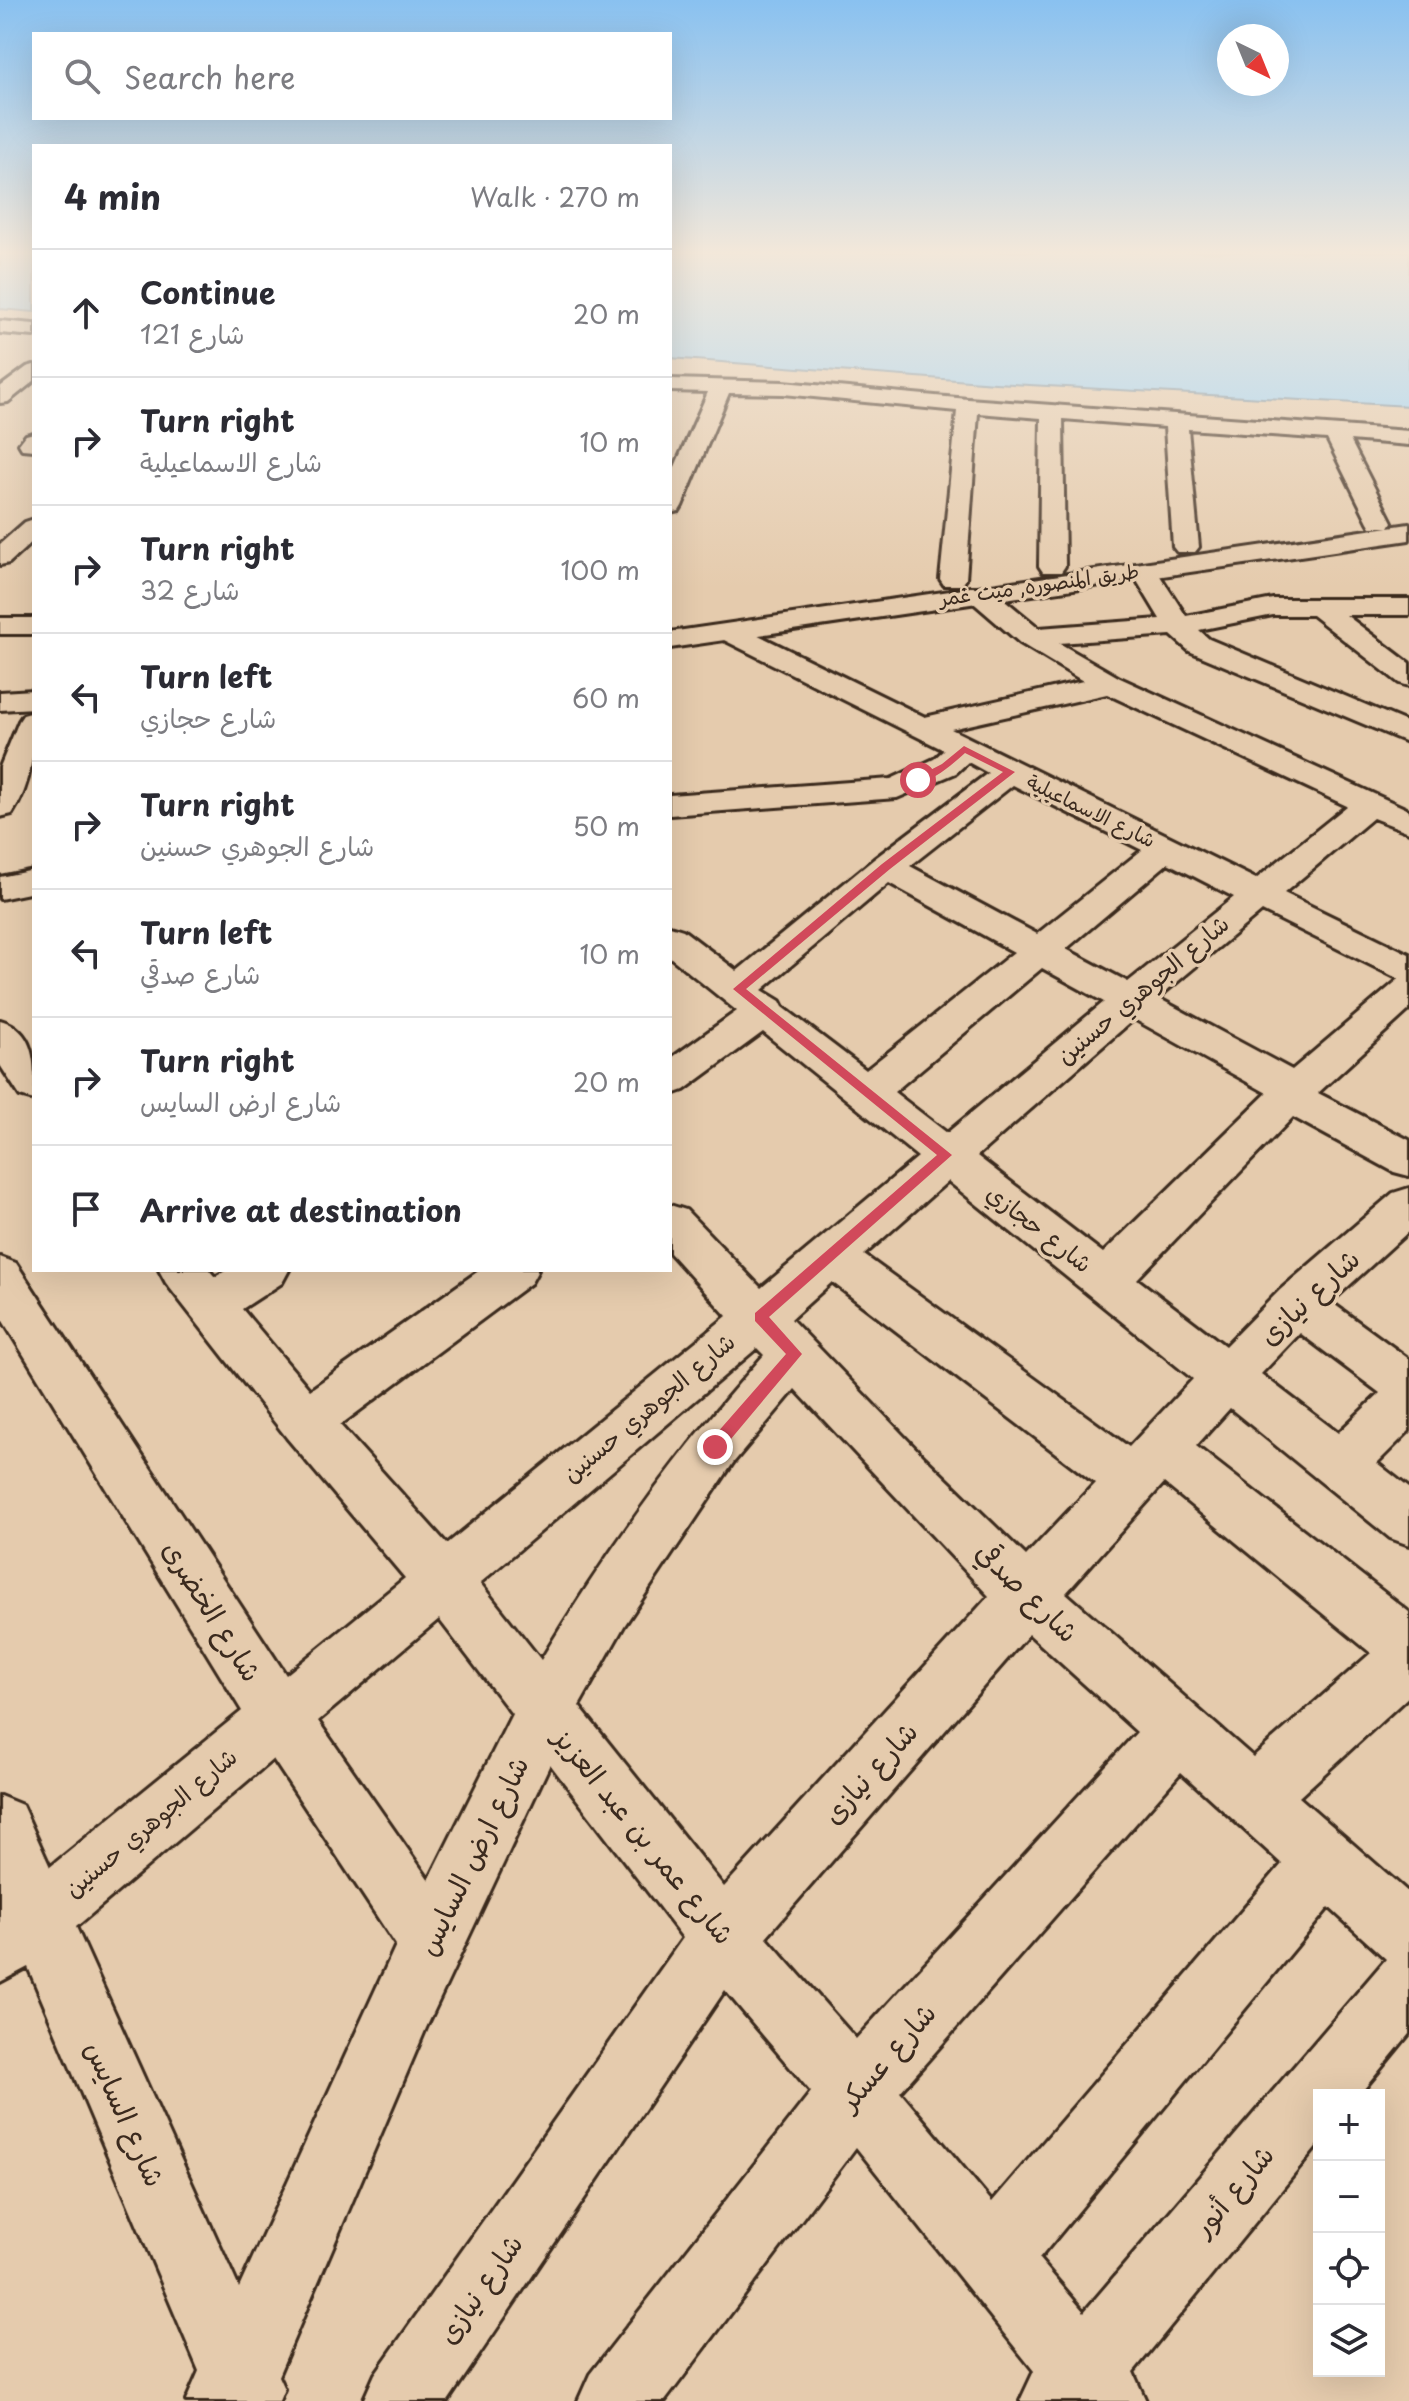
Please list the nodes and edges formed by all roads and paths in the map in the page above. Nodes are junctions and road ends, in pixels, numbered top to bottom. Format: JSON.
{"nodes":[{"id":1,"x":32,"y":373,"type":"edge"},
{"id":2,"x":672,"y":385,"type":"edge"},
{"id":3,"x":721,"y":387,"type":"junction"},
{"id":4,"x":0,"y":397,"type":"edge"},
{"id":5,"x":968,"y":406,"type":"junction"},
{"id":6,"x":1052,"y":413,"type":"junction"},
{"id":7,"x":1176,"y":422,"type":"junction"},
{"id":8,"x":1335,"y":433,"type":"junction"},
{"id":9,"x":1409,"y":438,"type":"edge"},
{"id":10,"x":672,"y":501,"type":"edge"},
{"id":11,"x":1409,"y":518,"type":"edge"},
{"id":12,"x":1380,"y":522,"type":"junction"},
{"id":13,"x":32,"y":529,"type":"edge"},
{"id":14,"x":1409,"y":532,"type":"edge"},
{"id":15,"x":1186,"y":547,"type":"junction"},
{"id":16,"x":0,"y":557,"type":"edge"},
{"id":17,"x":1052,"y":566,"type":"junction"},
{"id":18,"x":1144,"y":571,"type":"junction"},
{"id":19,"x":966,"y":586,"type":"junction"},
{"id":20,"x":1317,"y":606,"type":"junction"},
{"id":21,"x":1409,"y":607,"type":"edge"},
{"id":22,"x":0,"y":612,"type":"edge"},
{"id":23,"x":32,"y":612,"type":"edge"},
{"id":24,"x":672,"y":622,"type":"edge"},
{"id":25,"x":0,"y":626,"type":"edge"},
{"id":26,"x":32,"y":626,"type":"edge"},
{"id":27,"x":1178,"y":626,"type":"junction"},
{"id":28,"x":730,"y":632,"type":"junction"},
{"id":29,"x":1030,"y":637,"type":"junction"},
{"id":30,"x":672,"y":640,"type":"edge"},
{"id":31,"x":1409,"y":677,"type":"edge"},
{"id":32,"x":1110,"y":684,"type":"junction"},
{"id":33,"x":0,"y":701,"type":"edge"},
{"id":34,"x":27,"y":719,"type":"edge"},
{"id":35,"x":920,"y":727,"type":"junction"},
{"id":36,"x":1409,"y":734,"type":"edge"},
{"id":37,"x":964,"y":749,"type":"junction"},
{"id":38,"x":1010,"y":772,"type":"junction"},
{"id":39,"x":672,"y":805,"type":"edge"},
{"id":40,"x":0,"y":807,"type":"edge"},
{"id":41,"x":1389,"y":813,"type":"edge"},
{"id":42,"x":1167,"y":847,"type":"junction"},
{"id":43,"x":886,"y":867,"type":"junction"},
{"id":44,"x":32,"y":881,"type":"edge"},
{"id":45,"x":0,"y":888,"type":"edge"},
{"id":46,"x":1260,"y":893,"type":"junction"},
{"id":47,"x":672,"y":940,"type":"edge"},
{"id":48,"x":1041,"y":950,"type":"junction"},
{"id":49,"x":1409,"y":969,"type":"edge"},
{"id":50,"x":1409,"y":989,"type":"edge"},
{"id":51,"x":752,"y":1000,"type":"junction"},
{"id":52,"x":1131,"y":1000,"type":"junction"},
{"id":53,"x":672,"y":1078,"type":"edge"},
{"id":54,"x":868,"y":1091,"type":"junction"},
{"id":55,"x":1292,"y":1093,"type":"junction"},
{"id":56,"x":946,"y":1155,"type":"junction"},
{"id":57,"x":1409,"y":1160,"type":"edge"},
{"id":58,"x":1409,"y":1205,"type":"edge"},
{"id":59,"x":672,"y":1225,"type":"edge"},
{"id":60,"x":831,"y":1256,"type":"junction"},
{"id":61,"x":258,"y":1272,"type":"edge"},
{"id":62,"x":512,"y":1272,"type":"edge"},
{"id":63,"x":0,"y":1276,"type":"edge"},
{"id":64,"x":1105,"y":1281,"type":"junction"},
{"id":65,"x":196,"y":1287,"type":"edge"},
{"id":66,"x":1297,"y":1304,"type":"junction"},
{"id":67,"x":778,"y":1335,"type":"junction"},
{"id":68,"x":1227,"y":1377,"type":"junction"},
{"id":69,"x":1409,"y":1387,"type":"edge"},
{"id":70,"x":1409,"y":1398,"type":"edge"},
{"id":71,"x":305,"y":1422,"type":"junction"},
{"id":72,"x":1146,"y":1465,"type":"junction"},
{"id":73,"x":1340,"y":1465,"type":"junction"},
{"id":74,"x":1409,"y":1520,"type":"edge"},
{"id":75,"x":442,"y":1579,"type":"junction"},
{"id":76,"x":1027,"y":1595,"type":"junction"},
{"id":77,"x":1409,"y":1648,"type":"edge"},
{"id":78,"x":1409,"y":1658,"type":"edge"},
{"id":79,"x":544,"y":1711,"type":"junction"},
{"id":80,"x":278,"y":1715,"type":"junction"},
{"id":81,"x":1178,"y":1730,"type":"junction"},
{"id":82,"x":1253,"y":1797,"type":"junction"},
{"id":83,"x":0,"y":1827,"type":"edge"},
{"id":84,"x":1326,"y":1861,"type":"junction"},
{"id":85,"x":20,"y":1934,"type":"edge"},
{"id":86,"x":1409,"y":1936,"type":"edge"},
{"id":87,"x":723,"y":1937,"type":"junction"},
{"id":88,"x":432,"y":1941,"type":"junction"},
{"id":89,"x":1409,"y":1982,"type":"edge"},
{"id":90,"x":855,"y":2091,"type":"junction"},
{"id":91,"x":991,"y":2259,"type":"junction"},
{"id":92,"x":1082,"y":2391,"type":"edge"},
{"id":93,"x":238,"y":2392,"type":"edge"},
{"id":94,"x":402,"y":2401,"type":"edge"},
{"id":95,"x":617,"y":2401,"type":"edge"}],
"edges":[{"from":1,"to":4,"type":"street"},
{"from":2,"to":3,"type":"street"},
{"from":3,"to":5,"type":"street"},
{"from":3,"to":10,"type":"street"},
{"from":5,"to":6,"type":"street"},
{"from":5,"to":19,"type":"street"},
{"from":6,"to":7,"type":"street"},
{"from":6,"to":17,"type":"street"},
{"from":7,"to":8,"type":"street"},
{"from":7,"to":15,"type":"street"},
{"from":8,"to":9,"type":"street"},
{"from":8,"to":12,"type":"street"},
{"from":11,"to":12,"type":"street","name":"طريق المنصوره, ميت غمر"},
{"from":12,"to":15,"type":"street","name":"طريق المنصوره, ميت غمر"},
{"from":13,"to":16,"type":"street"},
{"from":14,"to":18,"type":"street","name":"طريق المنصوره, ميت غمر"},
{"from":15,"to":17,"type":"street","name":"طريق المنصوره, ميت غمر"},
{"from":17,"to":19,"type":"street","name":"طريق المنصوره, ميت غمر"},
{"from":18,"to":19,"type":"street","name":"طريق المنصوره, ميت غمر"},
{"from":18,"to":27,"type":"street"},
{"from":19,"to":24,"type":"street","name":"طريق المنصوره, ميت غمر"},
{"from":19,"to":28,"type":"street","name":"طريق المنصوره, ميت غمر"},
{"from":19,"to":29,"type":"street"},
{"from":20,"to":21,"type":"street"},
{"from":20,"to":27,"type":"street"},
{"from":20,"to":31,"type":"street"},
{"from":22,"to":23,"type":"street"},
{"from":25,"to":26,"type":"street"},
{"from":27,"to":29,"type":"street"},
{"from":27,"to":36,"type":"street"},
{"from":28,"to":30,"type":"street","name":"طريق المنصوره, ميت غمر"},
{"from":28,"to":35,"type":"street","name":"شارع الاسماعيلية"},
{"from":29,"to":32,"type":"street"},
{"from":32,"to":35,"type":"street"},
{"from":32,"to":41,"type":"street"},
{"from":33,"to":34,"type":"street"},
{"from":34,"to":40,"type":"street"},
{"from":35,"to":37,"type":"street","name":"شارع الاسماعيلية"},
{"from":37,"to":38,"type":"street","name":"شارع الاسماعيلية"},
{"from":37,"to":39,"type":"street"},
{"from":38,"to":42,"type":"street","name":"شارع الاسماعيلية"},
{"from":38,"to":43,"type":"street"},
{"from":41,"to":46,"type":"street","name":"شارع الجوهري حسنين"},
{"from":42,"to":46,"type":"street","name":"شارع الاسماعيلية"},
{"from":42,"to":48,"type":"street"},
{"from":43,"to":48,"type":"street"},
{"from":43,"to":51,"type":"street"},
{"from":44,"to":45,"type":"street"},
{"from":46,"to":49,"type":"street","name":"شارع الاسماعيلية"},
{"from":46,"to":52,"type":"street","name":"شارع الجوهري حسنين"},
{"from":47,"to":51,"type":"street","name":"شارع حجازي"},
{"from":48,"to":52,"type":"street"},
{"from":48,"to":54,"type":"street"},
{"from":50,"to":55,"type":"street"},
{"from":51,"to":53,"type":"street"},
{"from":51,"to":54,"type":"street","name":"شارع حجازي"},
{"from":52,"to":55,"type":"street"},
{"from":52,"to":56,"type":"street","name":"شارع الجوهري حسنين"},
{"from":54,"to":56,"type":"street","name":"شارع حجازي"},
{"from":55,"to":57,"type":"street"},
{"from":55,"to":64,"type":"street"},
{"from":56,"to":60,"type":"street","name":"شارع الجوهري حسنين"},
{"from":56,"to":64,"type":"street","name":"شارع حجازي"},
{"from":58,"to":66,"type":"street","name":"شارع نيازى"},
{"from":59,"to":67,"type":"street","name":"شارع صدقي"},
{"from":60,"to":67,"type":"street","name":"شارع الجوهري حسنين"},
{"from":60,"to":72,"type":"street"},
{"from":61,"to":65,"type":"street"},
{"from":62,"to":71,"type":"street"},
{"from":63,"to":80,"type":"street","name":"شارع الخضرى"},
{"from":64,"to":68,"type":"street","name":"شارع حجازي"},
{"from":65,"to":71,"type":"street","name":"شارع عمر بن عبد العزيز"},
{"from":66,"to":68,"type":"street","name":"شارع نيازى"},
{"from":66,"to":69,"type":"street"},
{"from":67,"to":75,"type":"street","name":"شارع الجوهري حسنين"},
{"from":67,"to":76,"type":"street","name":"شارع صدقي"},
{"from":67,"to":79,"type":"street","name":"شارع ارض السايس"},
{"from":68,"to":72,"type":"street","name":"شارع نيازى"},
{"from":68,"to":73,"type":"street","name":"شارع حجازي"},
{"from":70,"to":73,"type":"street"},
{"from":71,"to":75,"type":"street","name":"شارع عمر بن عبد العزيز"},
{"from":72,"to":76,"type":"street","name":"شارع نيازى"},
{"from":72,"to":77,"type":"street"},
{"from":73,"to":74,"type":"street","name":"شارع حجازي"},
{"from":75,"to":79,"type":"street","name":"شارع عمر بن عبد العزيز"},
{"from":75,"to":80,"type":"street","name":"شارع الجوهري حسنين"},
{"from":76,"to":81,"type":"street","name":"شارع صدقي"},
{"from":76,"to":87,"type":"street","name":"شارع نيازى"},
{"from":78,"to":82,"type":"street"},
{"from":79,"to":87,"type":"street","name":"شارع عمر بن عبد العزيز"},
{"from":79,"to":88,"type":"street","name":"شارع ارض السايس"},
{"from":80,"to":85,"type":"street","name":"شارع الجوهري حسنين"},
{"from":80,"to":88,"type":"street","name":"شارع الخضرى"},
{"from":81,"to":82,"type":"street","name":"شارع صدقي"},
{"from":81,"to":90,"type":"street","name":"شارع عسكر"},
{"from":82,"to":84,"type":"street","name":"شارع صدقي"},
{"from":83,"to":85,"type":"street","name":"شارع السايس"},
{"from":84,"to":86,"type":"street","name":"شارع صدقي"},
{"from":84,"to":91,"type":"street"},
{"from":85,"to":93,"type":"street","name":"شارع السايس"},
{"from":87,"to":90,"type":"street","name":"شارع عمر بن عبد العزيز"},
{"from":87,"to":94,"type":"street","name":"شارع نيازى"},
{"from":88,"to":93,"type":"street","name":"شارع ارض السايس"},
{"from":89,"to":92,"type":"street","name":"شارع أنور"},
{"from":90,"to":91,"type":"street","name":"شارع عمر بن عبد العزيز"},
{"from":90,"to":95,"type":"street","name":"شارع عسكر"},
{"from":91,"to":92,"type":"street","name":"شارع عمر بن عبد العزيز"}]}
